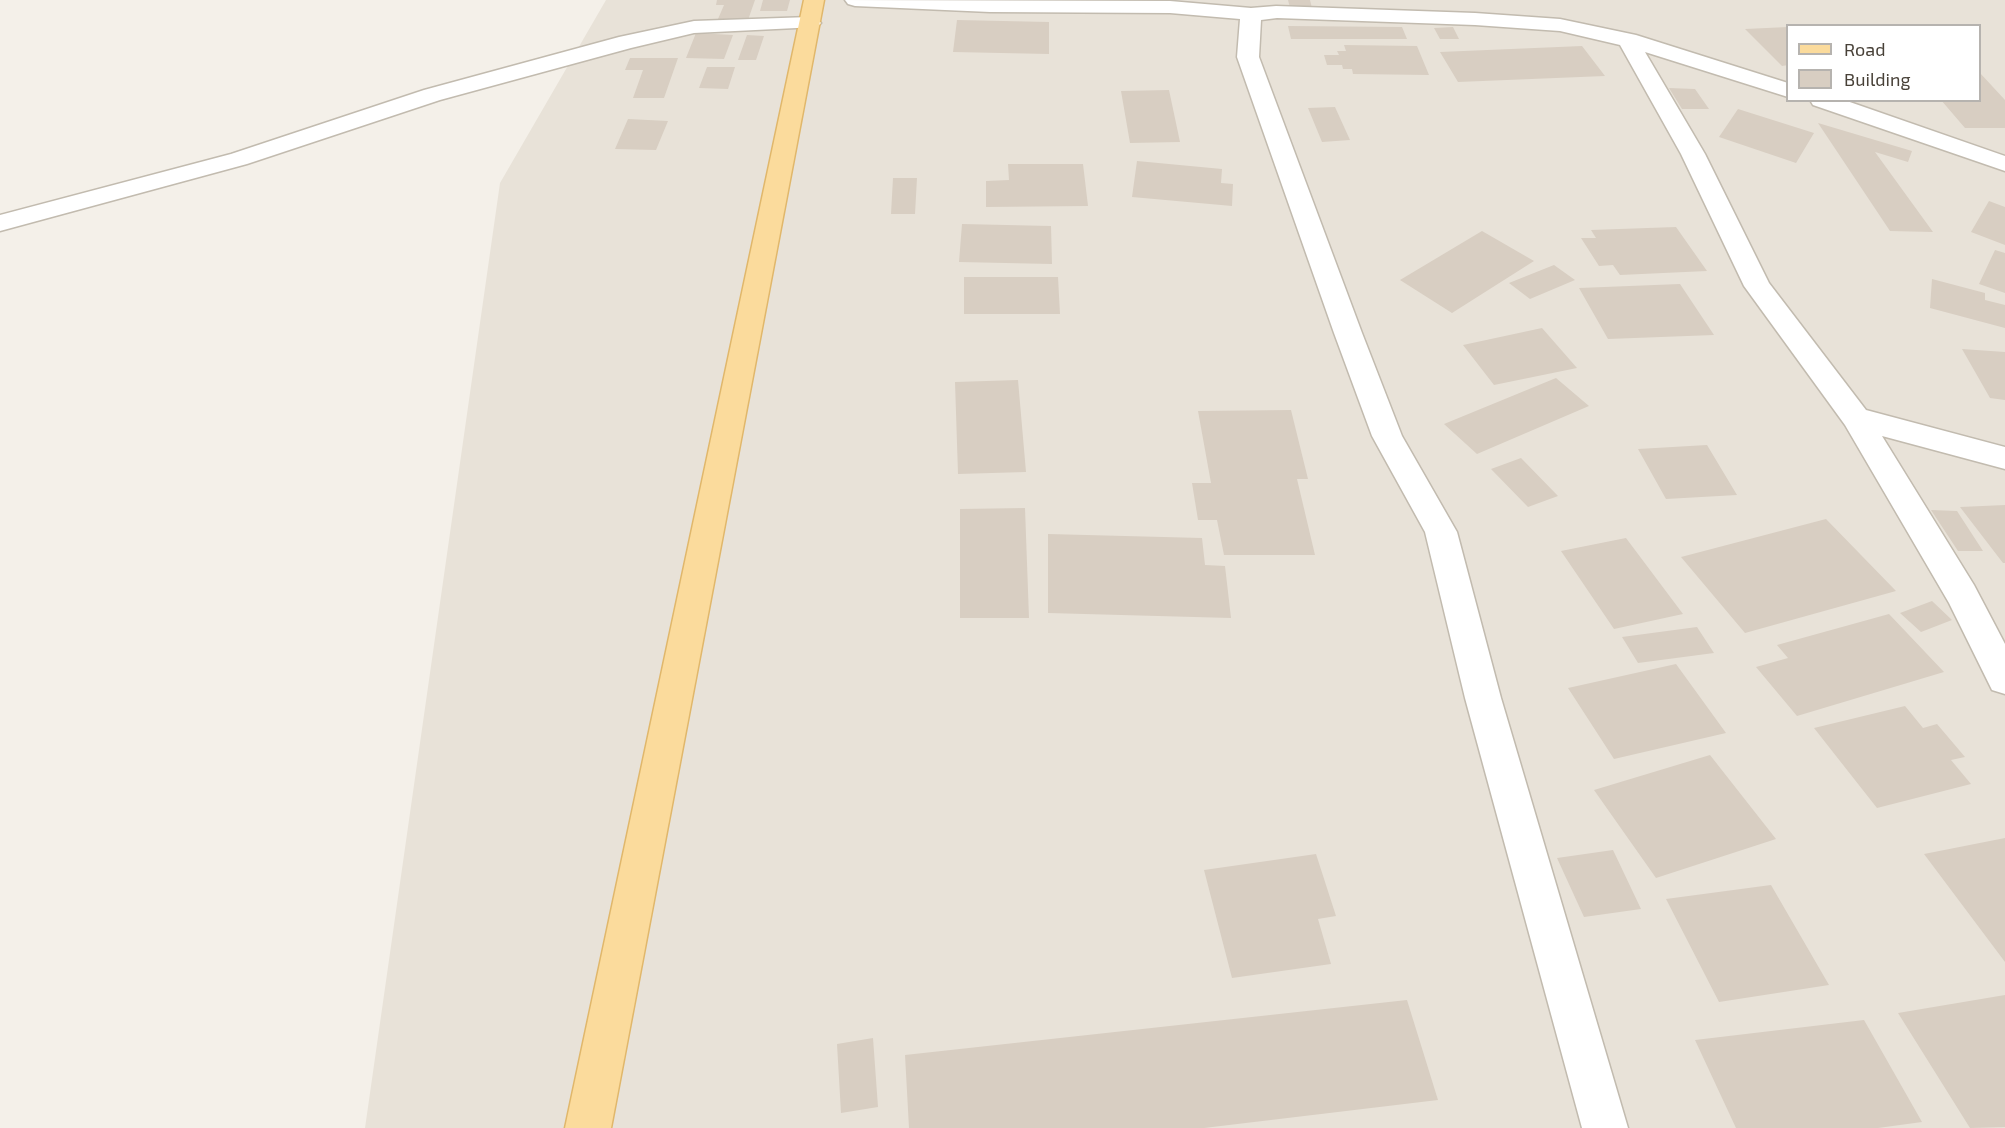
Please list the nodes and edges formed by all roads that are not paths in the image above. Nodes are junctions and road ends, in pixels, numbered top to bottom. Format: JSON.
{"nodes":[{"id":1,"x":855,"y":0,"type":"edge"},
{"id":2,"x":1266,"y":9,"type":"edge"},
{"id":3,"x":812,"y":11,"type":"edge"},
{"id":4,"x":1628,"y":40,"type":"junction"},
{"id":5,"x":1786,"y":89,"type":"edge"},
{"id":6,"x":1827,"y":102,"type":"edge"},
{"id":7,"x":2005,"y":164,"type":"edge"},
{"id":8,"x":0,"y":223,"type":"edge"},
{"id":9,"x":1856,"y":418,"type":"junction"},
{"id":10,"x":2005,"y":458,"type":"edge"},
{"id":11,"x":2005,"y":679,"type":"edge"},
{"id":12,"x":588,"y":1128,"type":"edge"},
{"id":13,"x":1605,"y":1128,"type":"edge"}],
"edges":[{"from":1,"to":2,"type":"street"},
{"from":2,"to":4,"type":"street"},
{"from":2,"to":13,"type":"street"},
{"from":3,"to":8,"type":"street"},
{"from":3,"to":12,"type":"main road"},
{"from":4,"to":5,"type":"street"},
{"from":4,"to":9,"type":"street"},
{"from":6,"to":7,"type":"street"},
{"from":9,"to":10,"type":"street"},
{"from":9,"to":11,"type":"street"}]}
